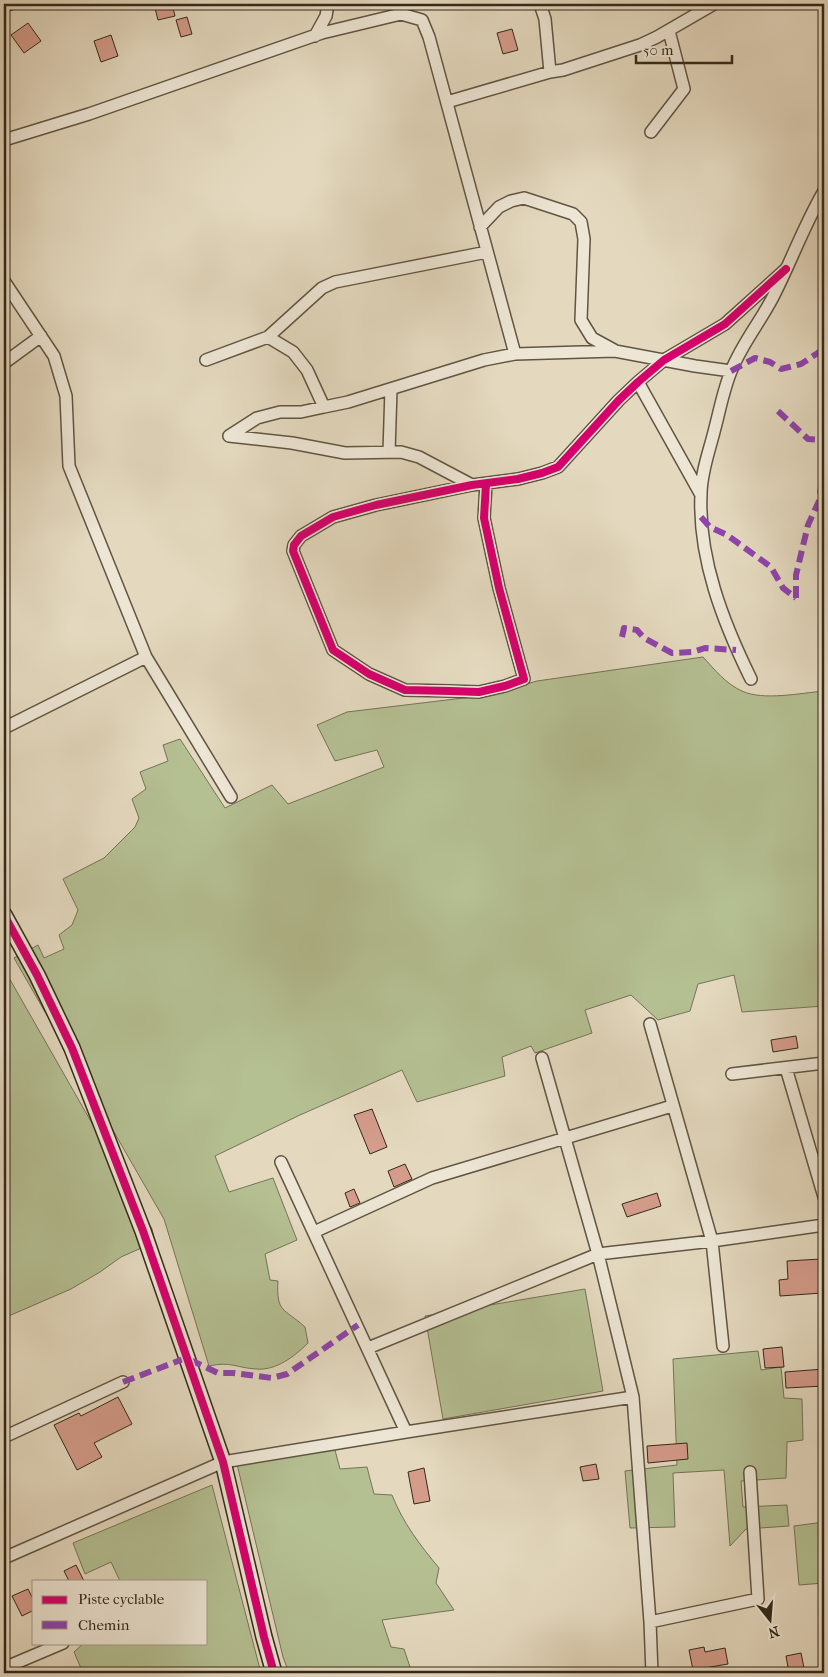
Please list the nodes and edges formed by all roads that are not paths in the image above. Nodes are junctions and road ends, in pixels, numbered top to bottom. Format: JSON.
{"nodes":[{"id":1,"x":10,"y":4,"type":"edge"},
{"id":2,"x":328,"y":4,"type":"edge"},
{"id":3,"x":540,"y":4,"type":"edge"},
{"id":4,"x":714,"y":4,"type":"edge"},
{"id":5,"x":4,"y":6,"type":"edge"},
{"id":6,"x":669,"y":31,"type":"junction"},
{"id":7,"x":315,"y":36,"type":"junction"},
{"id":8,"x":550,"y":72,"type":"junction"},
{"id":9,"x":447,"y":102,"type":"junction"},
{"id":10,"x":651,"y":132,"type":"dead end"},
{"id":11,"x":4,"y":140,"type":"edge"},
{"id":12,"x":824,"y":191,"type":"edge"},
{"id":13,"x":480,"y":227,"type":"junction"},
{"id":14,"x":487,"y":252,"type":"junction"},
{"id":15,"x":786,"y":269,"type":"junction"},
{"id":16,"x":4,"y":281,"type":"edge"},
{"id":17,"x":41,"y":336,"type":"junction"},
{"id":18,"x":268,"y":337,"type":"junction"},
{"id":19,"x":615,"y":351,"type":"junction"},
{"id":20,"x":515,"y":354,"type":"junction"},
{"id":21,"x":206,"y":360,"type":"dead end"},
{"id":22,"x":664,"y":360,"type":"junction"},
{"id":23,"x":4,"y":363,"type":"edge"},
{"id":24,"x":731,"y":371,"type":"junction"},
{"id":25,"x":638,"y":382,"type":"junction"},
{"id":26,"x":391,"y":389,"type":"junction"},
{"id":27,"x":324,"y":407,"type":"junction"},
{"id":28,"x":389,"y":452,"type":"junction"},
{"id":29,"x":486,"y":484,"type":"junction"},
{"id":30,"x":472,"y":485,"type":"junction"},
{"id":31,"x":700,"y":493,"type":"junction"},
{"id":32,"x":146,"y":658,"type":"junction"},
{"id":33,"x":751,"y":679,"type":"dead end"},
{"id":34,"x":4,"y":728,"type":"edge"},
{"id":35,"x":231,"y":797,"type":"dead end"},
{"id":36,"x":4,"y":915,"type":"edge"},
{"id":37,"x":650,"y":1024,"type":"dead end"},
{"id":38,"x":542,"y":1058,"type":"dead end"},
{"id":39,"x":824,"y":1063,"type":"edge"},
{"id":40,"x":786,"y":1068,"type":"junction"},
{"id":41,"x":732,"y":1074,"type":"dead end"},
{"id":42,"x":672,"y":1106,"type":"junction"},
{"id":43,"x":565,"y":1138,"type":"junction"},
{"id":44,"x":282,"y":1162,"type":"dead end"},
{"id":45,"x":824,"y":1197,"type":"edge"},
{"id":46,"x":824,"y":1225,"type":"edge"},
{"id":47,"x":314,"y":1232,"type":"junction"},
{"id":48,"x":712,"y":1241,"type":"junction"},
{"id":49,"x":598,"y":1254,"type":"junction"},
{"id":50,"x":723,"y":1346,"type":"dead end"},
{"id":51,"x":368,"y":1348,"type":"junction"},
{"id":52,"x":123,"y":1382,"type":"dead end"},
{"id":53,"x":633,"y":1397,"type":"junction"},
{"id":54,"x":406,"y":1432,"type":"junction"},
{"id":55,"x":4,"y":1437,"type":"edge"},
{"id":56,"x":223,"y":1462,"type":"junction"},
{"id":57,"x":750,"y":1472,"type":"dead end"},
{"id":58,"x":4,"y":1558,"type":"edge"},
{"id":59,"x":650,"y":1622,"type":"junction"},
{"id":60,"x":61,"y":1644,"type":"edge"},
{"id":61,"x":4,"y":1668,"type":"edge"},
{"id":62,"x":274,"y":1673,"type":"edge"},
{"id":63,"x":652,"y":1673,"type":"edge"}],
"edges":[{"from":1,"to":5,"type":"street"},
{"from":2,"to":7,"type":"street"},
{"from":3,"to":8,"type":"street"},
{"from":4,"to":6,"type":"street"},
{"from":6,"to":8,"type":"street"},
{"from":6,"to":10,"type":"street"},
{"from":7,"to":9,"type":"street"},
{"from":7,"to":11,"type":"street"},
{"from":8,"to":9,"type":"street"},
{"from":9,"to":13,"type":"street"},
{"from":12,"to":15,"type":"street"},
{"from":13,"to":14,"type":"street"},
{"from":13,"to":19,"type":"street"},
{"from":14,"to":18,"type":"street"},
{"from":14,"to":20,"type":"street"},
{"from":15,"to":22,"type":"street"},
{"from":15,"to":24,"type":"street"},
{"from":16,"to":17,"type":"street"},
{"from":17,"to":23,"type":"street"},
{"from":17,"to":32,"type":"street"},
{"from":18,"to":21,"type":"street"},
{"from":18,"to":27,"type":"street"},
{"from":19,"to":20,"type":"street"},
{"from":19,"to":22,"type":"street"},
{"from":20,"to":26,"type":"street"},
{"from":22,"to":24,"type":"street"},
{"from":22,"to":25,"type":"street"},
{"from":24,"to":31,"type":"street"},
{"from":25,"to":29,"type":"street"},
{"from":25,"to":31,"type":"street"},
{"from":26,"to":27,"type":"street"},
{"from":26,"to":28,"type":"street"},
{"from":27,"to":28,"type":"street"},
{"from":28,"to":30,"type":"street"},
{"from":29,"to":30,"type":"street"},
{"from":29,"to":30,"type":"street"},
{"from":31,"to":33,"type":"street"},
{"from":32,"to":34,"type":"street"},
{"from":32,"to":35,"type":"street"},
{"from":36,"to":56,"type":"street"},
{"from":37,"to":42,"type":"street"},
{"from":38,"to":43,"type":"street"},
{"from":39,"to":40,"type":"street"},
{"from":40,"to":41,"type":"street"},
{"from":40,"to":45,"type":"street"},
{"from":42,"to":43,"type":"street"},
{"from":42,"to":48,"type":"street"},
{"from":43,"to":47,"type":"street"},
{"from":43,"to":49,"type":"street"},
{"from":44,"to":47,"type":"street"},
{"from":46,"to":48,"type":"street"},
{"from":47,"to":51,"type":"street"},
{"from":48,"to":49,"type":"street"},
{"from":48,"to":50,"type":"street"},
{"from":49,"to":51,"type":"street"},
{"from":49,"to":53,"type":"street"},
{"from":51,"to":54,"type":"street"},
{"from":52,"to":55,"type":"street"},
{"from":53,"to":54,"type":"street"},
{"from":53,"to":59,"type":"street"},
{"from":54,"to":56,"type":"street"},
{"from":56,"to":58,"type":"street"},
{"from":56,"to":62,"type":"street"},
{"from":57,"to":59,"type":"street"},
{"from":59,"to":63,"type":"street"},
{"from":60,"to":61,"type":"street"}]}
